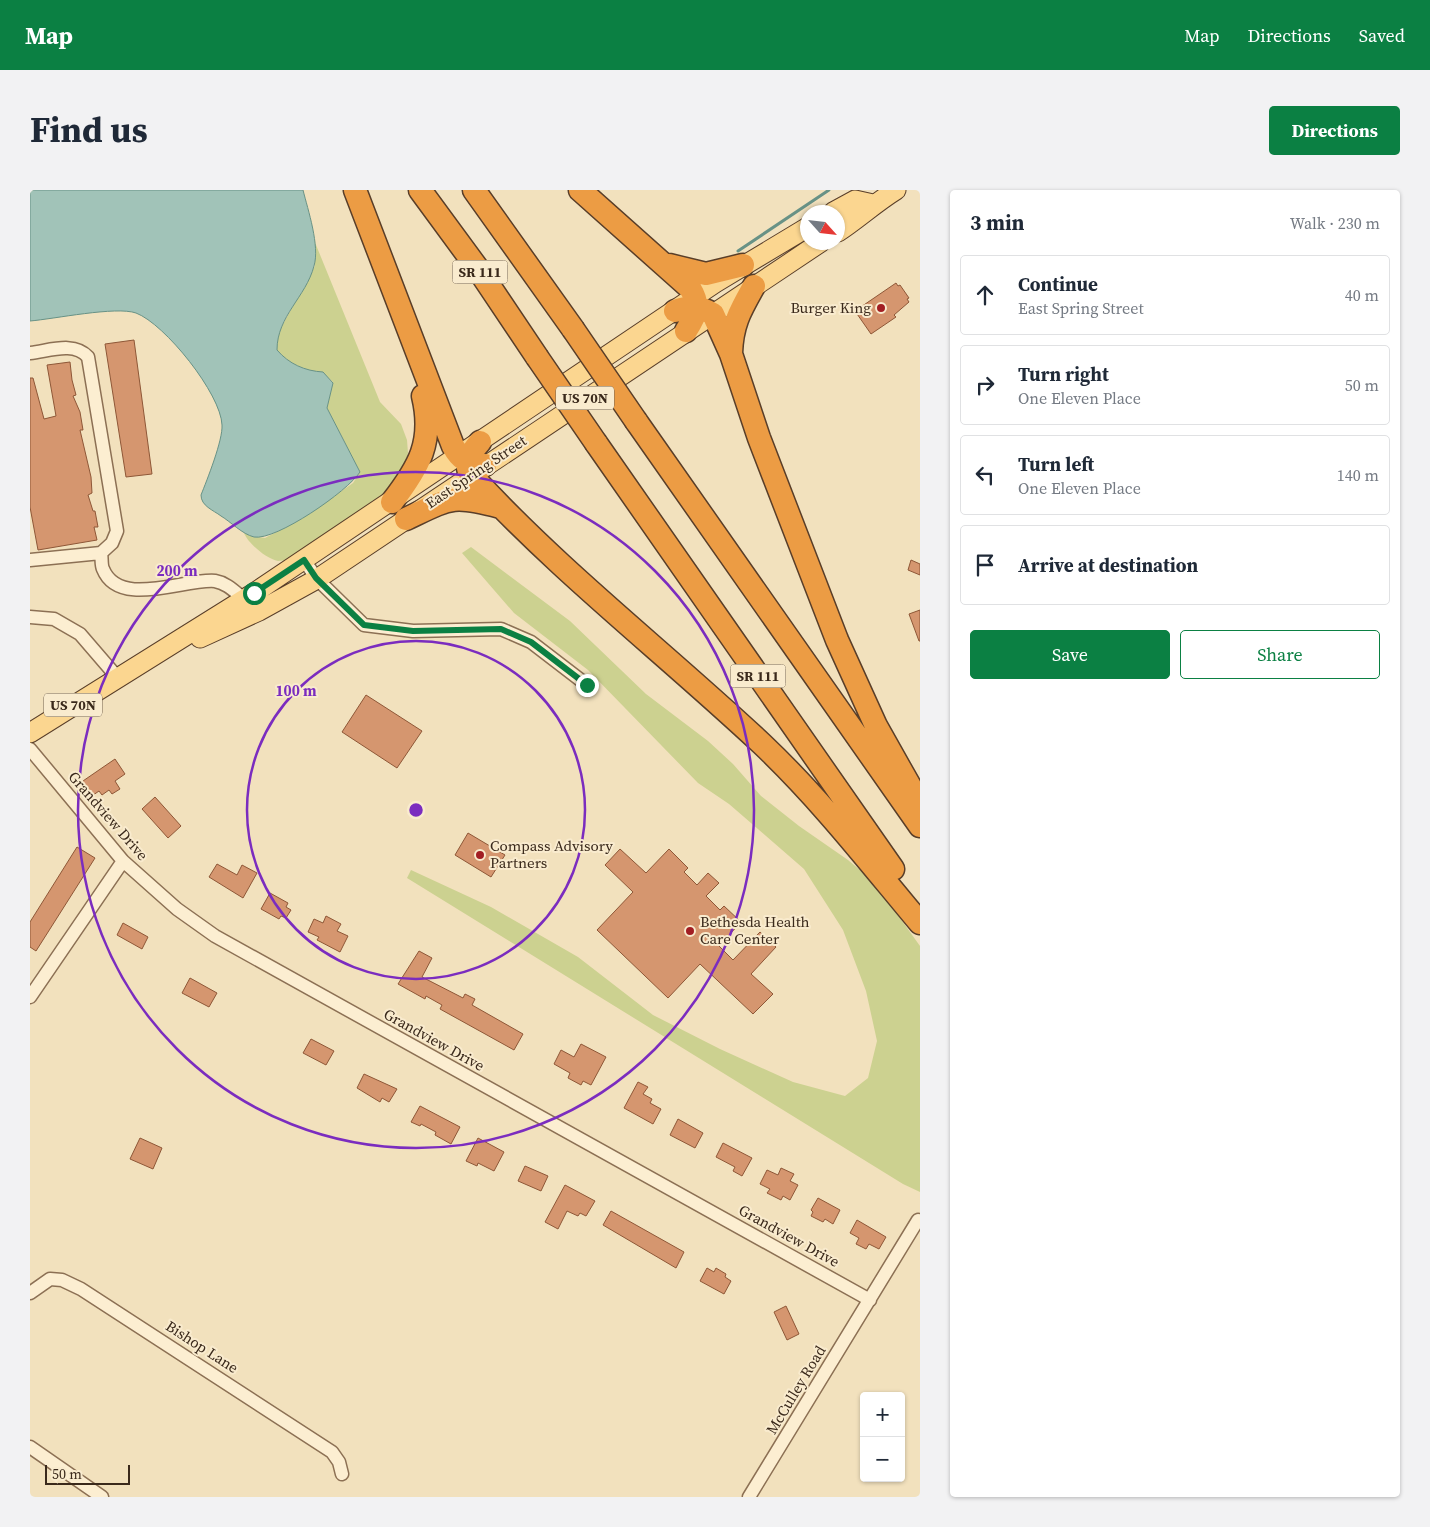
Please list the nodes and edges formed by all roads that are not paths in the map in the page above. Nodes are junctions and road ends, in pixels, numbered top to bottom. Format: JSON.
{"nodes":[{"id":1,"x":355,"y":190,"type":"edge"},
{"id":2,"x":420,"y":190,"type":"edge"},
{"id":3,"x":474,"y":190,"type":"edge"},
{"id":4,"x":580,"y":190,"type":"edge"},
{"id":5,"x":896,"y":190,"type":"edge"},
{"id":6,"x":873,"y":204,"type":"junction"},
{"id":7,"x":845,"y":206,"type":"edge"},
{"id":8,"x":845,"y":227,"type":"edge"},
{"id":9,"x":800,"y":232,"type":"edge"},
{"id":10,"x":809,"y":250,"type":"edge"},
{"id":11,"x":667,"y":265,"type":"junction"},
{"id":12,"x":743,"y":265,"type":"junction"},
{"id":13,"x":754,"y":286,"type":"junction"},
{"id":14,"x":702,"y":306,"type":"junction"},
{"id":15,"x":675,"y":311,"type":"joint"},
{"id":16,"x":686,"y":331,"type":"joint"},
{"id":17,"x":410,"y":339,"type":"junction"},
{"id":18,"x":30,"y":353,"type":"edge"},
{"id":19,"x":731,"y":354,"type":"junction"},
{"id":20,"x":480,"y":442,"type":"joint"},
{"id":21,"x":471,"y":465,"type":"junction"},
{"id":22,"x":392,"y":502,"type":"junction"},
{"id":23,"x":500,"y":507,"type":"junction"},
{"id":24,"x":406,"y":519,"type":"junction"},
{"id":25,"x":101,"y":553,"type":"junction"},
{"id":26,"x":30,"y":560,"type":"edge"},
{"id":27,"x":304,"y":560,"type":"junction"},
{"id":28,"x":316,"y":578,"type":"junction"},
{"id":29,"x":244,"y":599,"type":"junction"},
{"id":30,"x":30,"y":616,"type":"edge"},
{"id":31,"x":117,"y":677,"type":"junction"},
{"id":32,"x":587,"y":685,"type":"dead end"},
{"id":33,"x":30,"y":733,"type":"edge"},
{"id":34,"x":30,"y":749,"type":"edge"},
{"id":35,"x":920,"y":804,"type":"edge"},
{"id":36,"x":920,"y":826,"type":"edge"},
{"id":37,"x":123,"y":861,"type":"junction"},
{"id":38,"x":920,"y":909,"type":"edge"},
{"id":39,"x":920,"y":923,"type":"edge"},
{"id":40,"x":30,"y":998,"type":"edge"},
{"id":41,"x":918,"y":1220,"type":"dead end"},
{"id":42,"x":30,"y":1293,"type":"edge"},
{"id":43,"x":870,"y":1300,"type":"junction"},
{"id":44,"x":30,"y":1447,"type":"edge"},
{"id":45,"x":342,"y":1474,"type":"dead end"},
{"id":46,"x":102,"y":1497,"type":"edge"},
{"id":47,"x":749,"y":1497,"type":"edge"}],
"edges":[{"from":1,"to":17,"type":"highway"},
{"from":2,"to":38,"type":"highway","number":"SR 111","bridge":true},
{"from":3,"to":36,"type":"highway","number":"SR 111","bridge":true},
{"from":4,"to":11,"type":"highway"},
{"from":5,"to":6,"type":"main road"},
{"from":6,"to":7,"type":"main road"},
{"from":6,"to":8,"type":"main road"},
{"from":9,"to":12,"type":"main road"},
{"from":10,"to":13,"type":"main road"},
{"from":11,"to":12,"type":"highway"},
{"from":11,"to":14,"type":"highway"},
{"from":12,"to":14,"type":"main road"},
{"from":13,"to":14,"type":"main road"},
{"from":13,"to":19,"type":"highway"},
{"from":14,"to":15,"type":"highway"},
{"from":14,"to":16,"type":"highway"},
{"from":14,"to":19,"type":"highway"},
{"from":15,"to":20,"type":"main road","name":"East Spring Street","number":"US 70N"},
{"from":16,"to":21,"type":"main road","name":"East Spring Street","number":"US 70N"},
{"from":17,"to":21,"type":"highway"},
{"from":17,"to":22,"type":"highway"},
{"from":18,"to":25,"type":"street"},
{"from":19,"to":35,"type":"highway"},
{"from":20,"to":21,"type":"highway"},
{"from":21,"to":22,"type":"main road","name":"East Spring Street","number":"US 70N"},
{"from":21,"to":23,"type":"highway"},
{"from":21,"to":24,"type":"main road","name":"East Spring Street","number":"US 70N"},
{"from":22,"to":27,"type":"main road","name":"East Spring Street","number":"US 70N"},
{"from":23,"to":24,"type":"highway"},
{"from":23,"to":39,"type":"highway"},
{"from":24,"to":28,"type":"main road","name":"East Spring Street","number":"US 70N"},
{"from":25,"to":26,"type":"street"},
{"from":25,"to":29,"type":"street"},
{"from":27,"to":28,"type":"street"},
{"from":27,"to":29,"type":"main road","name":"East Spring Street","number":"US 70N"},
{"from":28,"to":31,"type":"main road","name":"East Spring Street","number":"US 70N"},
{"from":28,"to":32,"type":"street"},
{"from":29,"to":31,"type":"main road","name":"East Spring Street","number":"US 70N"},
{"from":30,"to":31,"type":"street"},
{"from":31,"to":33,"type":"main road","name":"East Spring Street","number":"US 70N"},
{"from":34,"to":37,"type":"street","name":"Grandview Drive"},
{"from":37,"to":40,"type":"street"},
{"from":37,"to":43,"type":"street","name":"Grandview Drive"},
{"from":41,"to":43,"type":"street","name":"McCulley Road"},
{"from":42,"to":45,"type":"street","name":"Bishop Lane"},
{"from":43,"to":47,"type":"street","name":"McCulley Road"},
{"from":44,"to":46,"type":"street"}]}
